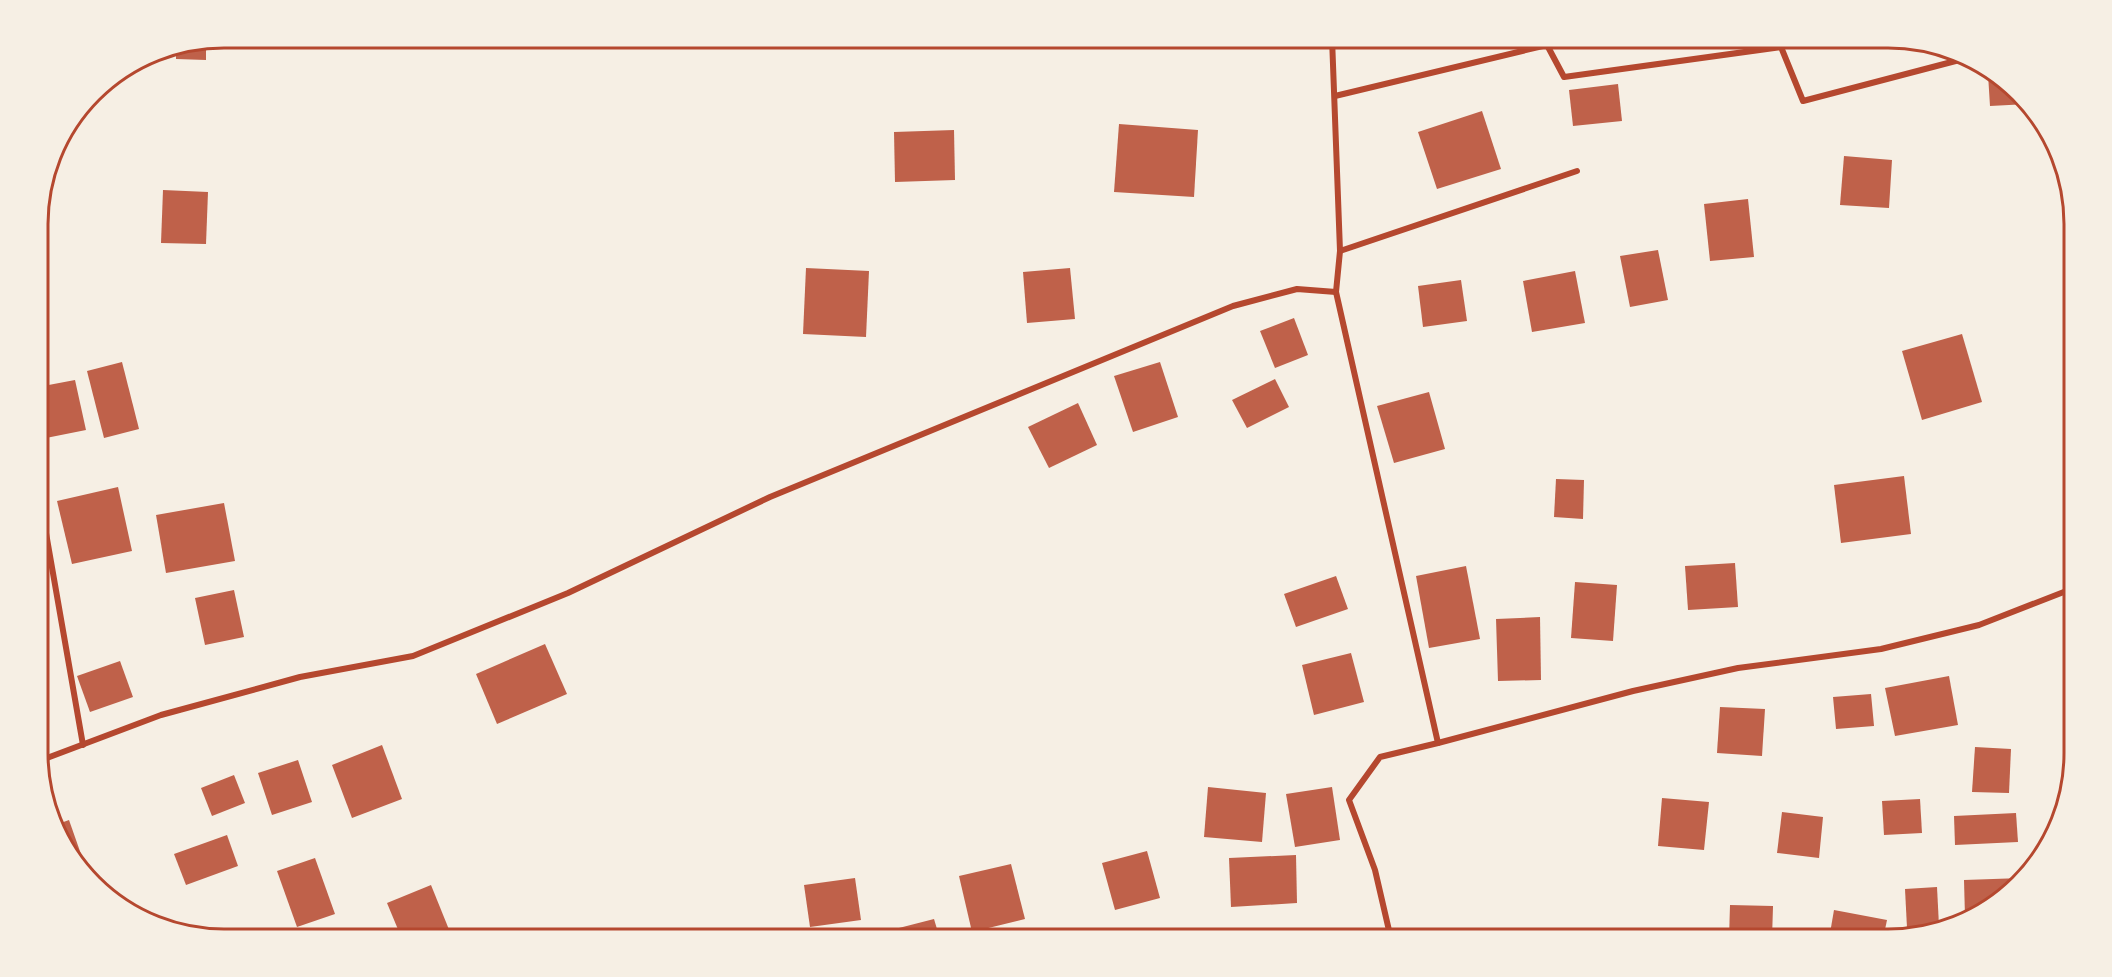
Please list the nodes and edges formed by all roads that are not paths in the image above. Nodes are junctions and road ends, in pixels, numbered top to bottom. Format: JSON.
{"nodes":[{"id":1,"x":1333,"y":48,"type":"edge"},
{"id":2,"x":1535,"y":48,"type":"edge"},
{"id":3,"x":1549,"y":48,"type":"edge"},
{"id":4,"x":1774,"y":48,"type":"edge"},
{"id":5,"x":1781,"y":48,"type":"edge"},
{"id":6,"x":1955,"y":61,"type":"edge"},
{"id":7,"x":1335,"y":96,"type":"junction"},
{"id":8,"x":1577,"y":171,"type":"dead end"},
{"id":9,"x":1340,"y":251,"type":"junction"},
{"id":10,"x":1336,"y":292,"type":"junction"},
{"id":11,"x":48,"y":546,"type":"edge"},
{"id":12,"x":2064,"y":592,"type":"edge"},
{"id":13,"x":1438,"y":743,"type":"junction"},
{"id":14,"x":82,"y":745,"type":"junction"},
{"id":15,"x":48,"y":758,"type":"edge"},
{"id":16,"x":1389,"y":929,"type":"edge"}],
"edges":[{"from":1,"to":7,"type":"street"},
{"from":2,"to":7,"type":"street"},
{"from":3,"to":4,"type":"street"},
{"from":5,"to":6,"type":"street"},
{"from":7,"to":9,"type":"street"},
{"from":8,"to":9,"type":"street"},
{"from":9,"to":10,"type":"street"},
{"from":10,"to":13,"type":"street"},
{"from":10,"to":14,"type":"street"},
{"from":11,"to":14,"type":"street"},
{"from":12,"to":13,"type":"street"},
{"from":13,"to":16,"type":"street"},
{"from":14,"to":15,"type":"street"}]}
